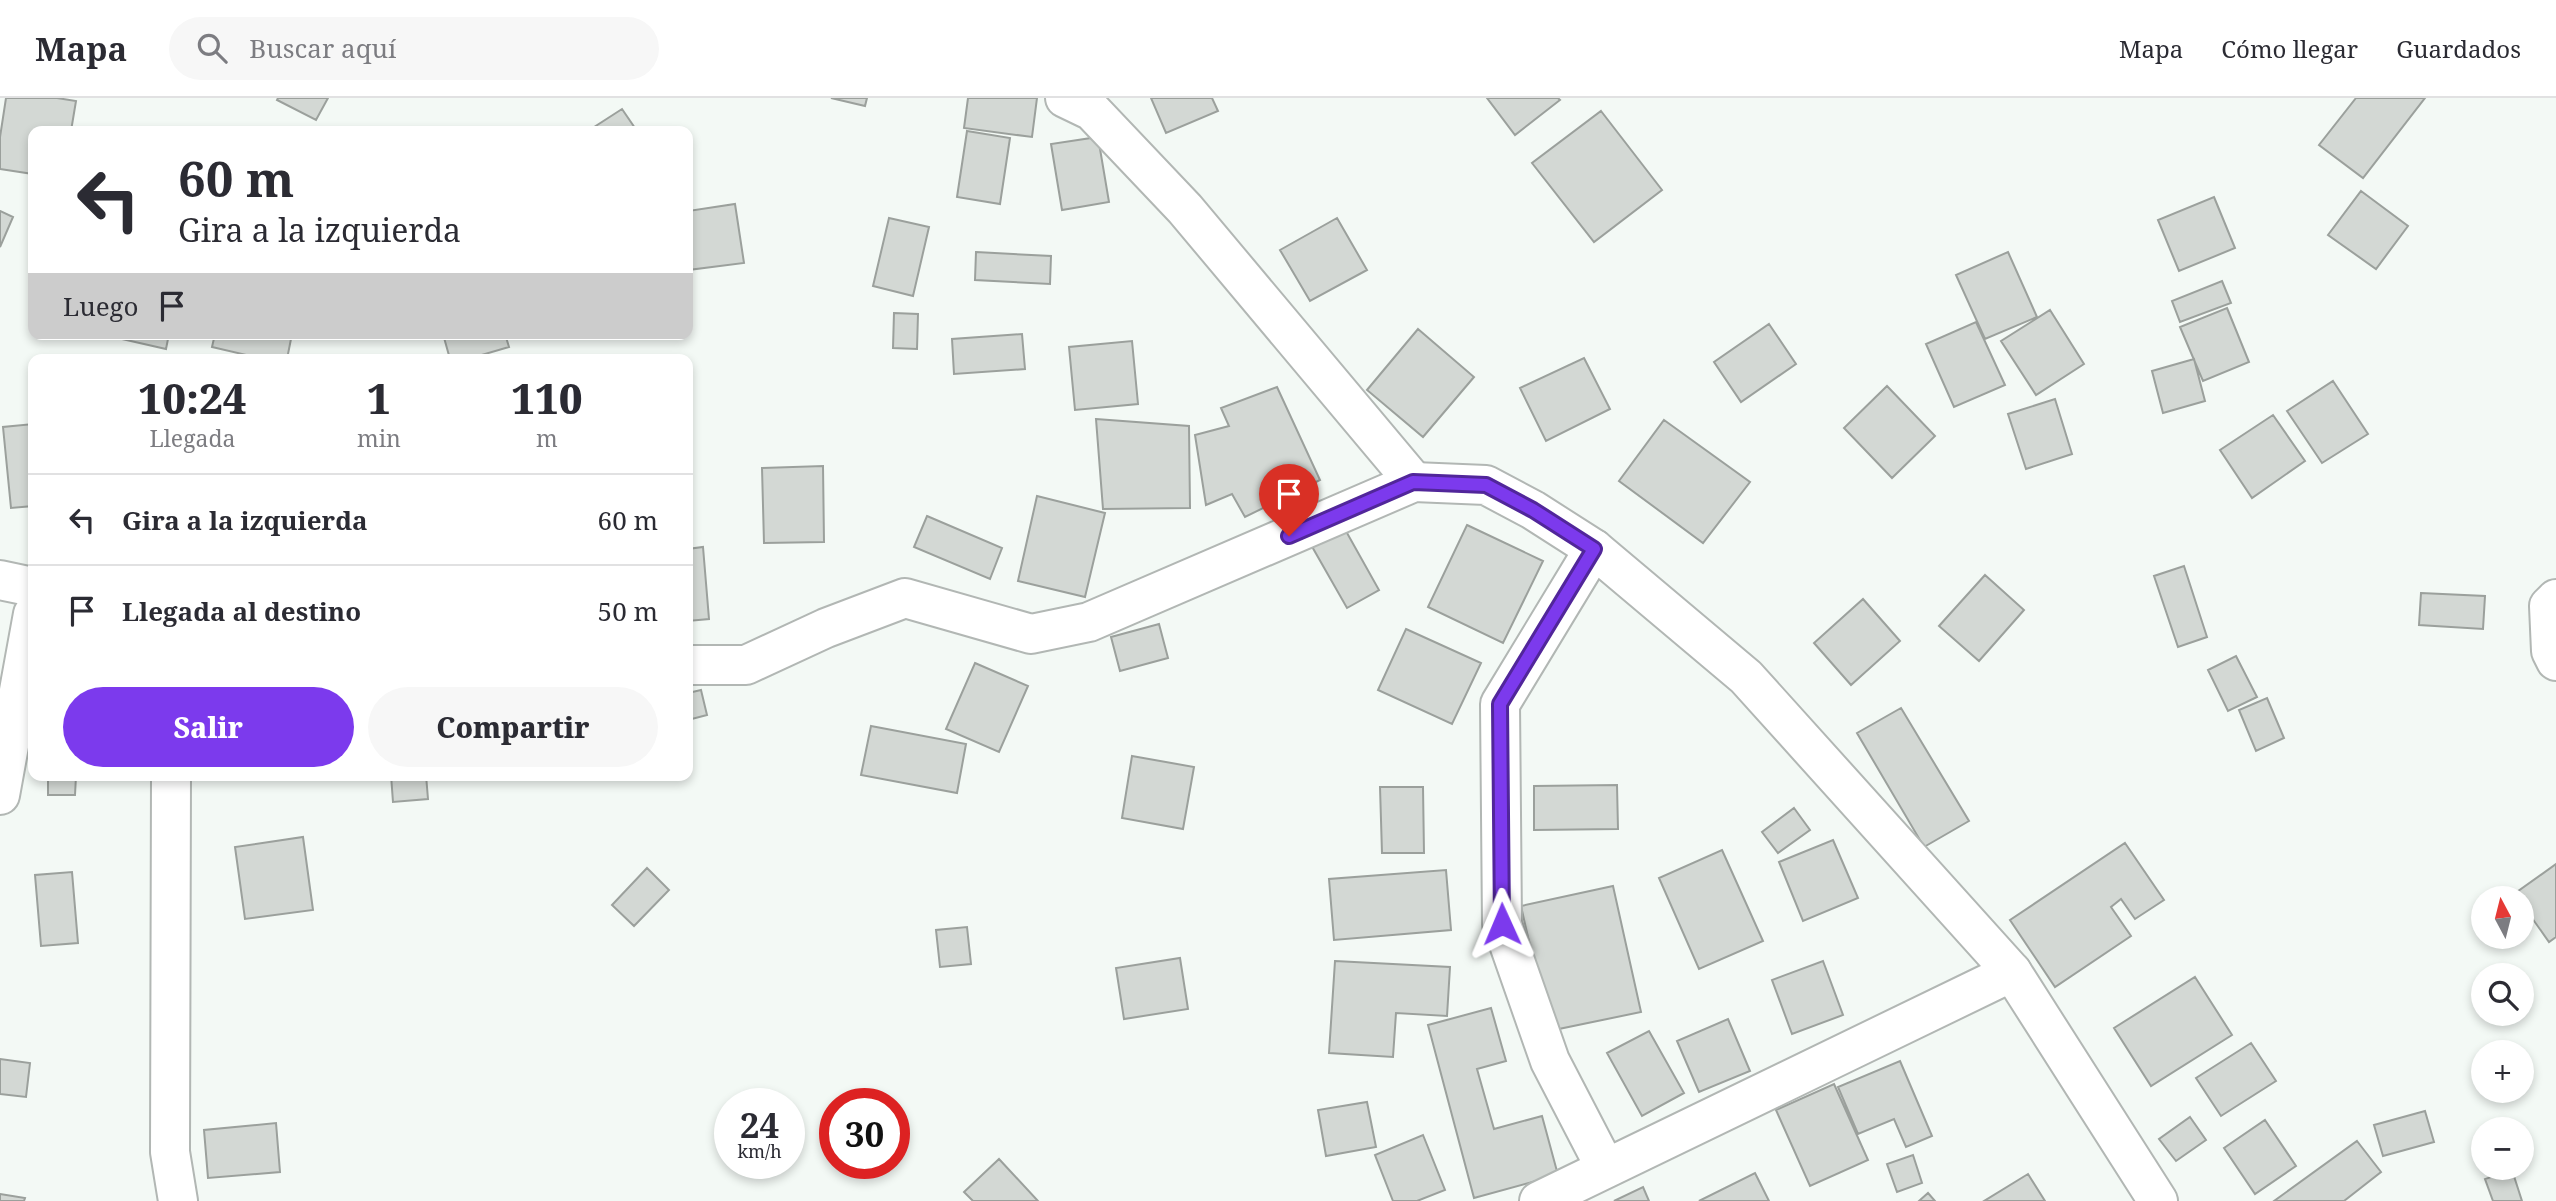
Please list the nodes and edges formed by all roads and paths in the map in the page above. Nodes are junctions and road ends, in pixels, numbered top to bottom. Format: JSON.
{"nodes":[{"id":1,"x":1065,"y":98,"type":"edge"},
{"id":2,"x":1413,"y":482,"type":"junction"},
{"id":3,"x":1594,"y":549,"type":"junction"},
{"id":4,"x":0,"y":580,"type":"edge"},
{"id":5,"x":28,"y":586,"type":"edge"},
{"id":6,"x":2556,"y":599,"type":"edge"},
{"id":7,"x":28,"y":641,"type":"edge"},
{"id":8,"x":2556,"y":661,"type":"edge"},
{"id":9,"x":693,"y":665,"type":"edge"},
{"id":10,"x":171,"y":781,"type":"edge"},
{"id":11,"x":0,"y":795,"type":"edge"},
{"id":12,"x":2012,"y":972,"type":"junction"},
{"id":13,"x":1605,"y":1167,"type":"junction"},
{"id":14,"x":2152,"y":1198,"type":"edge"},
{"id":15,"x":178,"y":1201,"type":"edge"},
{"id":16,"x":1539,"y":1201,"type":"edge"}],
"edges":[{"from":1,"to":2,"type":"street"},
{"from":2,"to":3,"type":"street"},
{"from":2,"to":9,"type":"street"},
{"from":3,"to":12,"type":"street"},
{"from":3,"to":13,"type":"street"},
{"from":4,"to":5,"type":"street"},
{"from":6,"to":8,"type":"street"},
{"from":7,"to":11,"type":"street"},
{"from":10,"to":15,"type":"street"},
{"from":12,"to":13,"type":"street"},
{"from":12,"to":14,"type":"street"},
{"from":13,"to":16,"type":"street"}]}
